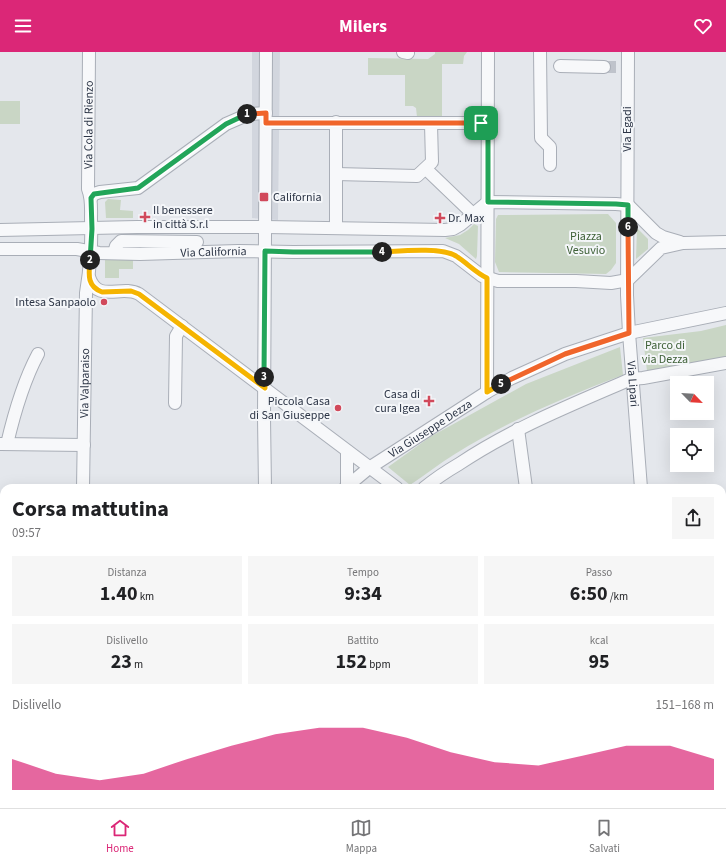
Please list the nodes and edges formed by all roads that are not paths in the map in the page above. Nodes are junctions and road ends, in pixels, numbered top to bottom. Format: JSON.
{"nodes":[{"id":1,"x":89,"y":52,"type":"edge"},
{"id":2,"x":266,"y":52,"type":"edge"},
{"id":3,"x":488,"y":52,"type":"edge"},
{"id":4,"x":540,"y":52,"type":"edge"},
{"id":5,"x":628,"y":52,"type":"edge"},
{"id":6,"x":560,"y":66,"type":"dead end"},
{"id":7,"x":604,"y":67,"type":"tunnel mouth"},
{"id":8,"x":266,"y":118,"type":"junction"},
{"id":9,"x":336,"y":122,"type":"junction"},
{"id":10,"x":488,"y":123,"type":"junction"},
{"id":11,"x":431,"y":124,"type":"junction"},
{"id":12,"x":550,"y":165,"type":"dead end"},
{"id":13,"x":426,"y":169,"type":"junction"},
{"id":14,"x":336,"y":174,"type":"junction"},
{"id":15,"x":91,"y":198,"type":"junction"},
{"id":16,"x":488,"y":202,"type":"junction"},
{"id":17,"x":628,"y":205,"type":"junction"},
{"id":18,"x":474,"y":215,"type":"junction"},
{"id":19,"x":266,"y":227,"type":"junction"},
{"id":20,"x":336,"y":228,"type":"junction"},
{"id":21,"x":92,"y":229,"type":"junction"},
{"id":22,"x":0,"y":230,"type":"edge"},
{"id":23,"x":656,"y":233,"type":"junction"},
{"id":24,"x":197,"y":242,"type":"dead end"},
{"id":25,"x":726,"y":242,"type":"edge"},
{"id":26,"x":683,"y":243,"type":"junction"},
{"id":27,"x":0,"y":249,"type":"edge"},
{"id":28,"x":91,"y":251,"type":"junction"},
{"id":29,"x":265,"y":251,"type":"junction"},
{"id":30,"x":114,"y":253,"type":"junction"},
{"id":31,"x":655,"y":254,"type":"junction"},
{"id":32,"x":89,"y":277,"type":"junction"},
{"id":33,"x":487,"y":278,"type":"junction"},
{"id":34,"x":628,"y":280,"type":"junction"},
{"id":35,"x":726,"y":313,"type":"edge"},
{"id":36,"x":182,"y":326,"type":"junction"},
{"id":37,"x":629,"y":333,"type":"junction"},
{"id":38,"x":38,"y":354,"type":"dead end"},
{"id":39,"x":726,"y":366,"type":"edge"},
{"id":40,"x":633,"y":379,"type":"junction"},
{"id":41,"x":265,"y":388,"type":"junction"},
{"id":42,"x":487,"y":392,"type":"junction"},
{"id":43,"x":175,"y":403,"type":"dead end"},
{"id":44,"x":518,"y":429,"type":"junction"},
{"id":45,"x":4,"y":444,"type":"edge"},
{"id":46,"x":84,"y":445,"type":"junction"},
{"id":47,"x":347,"y":451,"type":"junction"},
{"id":48,"x":369,"y":468,"type":"junction"},
{"id":49,"x":83,"y":484,"type":"edge"},
{"id":50,"x":265,"y":484,"type":"edge"},
{"id":51,"x":346,"y":484,"type":"edge"},
{"id":52,"x":350,"y":484,"type":"edge"},
{"id":53,"x":391,"y":484,"type":"edge"},
{"id":54,"x":433,"y":484,"type":"edge"},
{"id":55,"x":525,"y":484,"type":"edge"},
{"id":56,"x":641,"y":484,"type":"edge"}],
"edges":[{"from":1,"to":15,"type":"street","name":"Via Cola di Rienzo"},
{"from":2,"to":8,"type":"street"},
{"from":3,"to":10,"type":"street"},
{"from":4,"to":12,"type":"street"},
{"from":5,"to":17,"type":"street","name":"Via Egadi"},
{"from":6,"to":7,"type":"street"},
{"from":8,"to":9,"type":"street"},
{"from":8,"to":15,"type":"street"},
{"from":8,"to":19,"type":"street"},
{"from":9,"to":11,"type":"street"},
{"from":9,"to":14,"type":"street"},
{"from":10,"to":11,"type":"street"},
{"from":10,"to":16,"type":"street"},
{"from":11,"to":13,"type":"street"},
{"from":13,"to":14,"type":"street"},
{"from":13,"to":18,"type":"street"},
{"from":14,"to":20,"type":"street"},
{"from":15,"to":21,"type":"street","name":"Via Cola di Rienzo"},
{"from":16,"to":17,"type":"street"},
{"from":16,"to":18,"type":"street"},
{"from":16,"to":33,"type":"street"},
{"from":17,"to":23,"type":"street"},
{"from":17,"to":34,"type":"street"},
{"from":18,"to":20,"type":"street","name":"Via California"},
{"from":19,"to":20,"type":"street","name":"Via California"},
{"from":19,"to":21,"type":"street","name":"Via California"},
{"from":19,"to":29,"type":"street"},
{"from":21,"to":22,"type":"street","name":"Via California"},
{"from":21,"to":28,"type":"street","name":"Via Valparaiso"},
{"from":23,"to":26,"type":"street"},
{"from":23,"to":31,"type":"street"},
{"from":24,"to":30,"type":"street","name":"Via California"},
{"from":25,"to":26,"type":"street"},
{"from":26,"to":31,"type":"street"},
{"from":27,"to":28,"type":"street","name":"Via California"},
{"from":28,"to":30,"type":"street","name":"Via California"},
{"from":28,"to":32,"type":"street","name":"Via Valparaiso"},
{"from":29,"to":30,"type":"street","name":"Via California"},
{"from":29,"to":33,"type":"street","name":"Via California"},
{"from":29,"to":41,"type":"street"},
{"from":31,"to":34,"type":"street"},
{"from":32,"to":36,"type":"street"},
{"from":32,"to":46,"type":"street","name":"Via Valparaiso"},
{"from":33,"to":34,"type":"street"},
{"from":33,"to":42,"type":"street"},
{"from":34,"to":37,"type":"street","name":"Via Lipari"},
{"from":35,"to":37,"type":"street","name":"Via Giuseppe Dezza"},
{"from":36,"to":41,"type":"street"},
{"from":36,"to":43,"type":"street"},
{"from":37,"to":40,"type":"street","name":"Via Lipari"},
{"from":37,"to":42,"type":"street","name":"Via Giuseppe Dezza"},
{"from":38,"to":45,"type":"street"},
{"from":39,"to":40,"type":"street"},
{"from":40,"to":44,"type":"street"},
{"from":40,"to":56,"type":"street","name":"Via Lipari"},
{"from":41,"to":47,"type":"street"},
{"from":41,"to":50,"type":"street"},
{"from":42,"to":48,"type":"street","name":"Via Giuseppe Dezza"},
{"from":44,"to":54,"type":"street"},
{"from":44,"to":55,"type":"street"},
{"from":45,"to":46,"type":"street"},
{"from":46,"to":49,"type":"street","name":"Via Valparaiso"},
{"from":47,"to":48,"type":"street"},
{"from":47,"to":51,"type":"street"},
{"from":48,"to":52,"type":"street","name":"Via Giuseppe Dezza"},
{"from":48,"to":53,"type":"street"}]}
